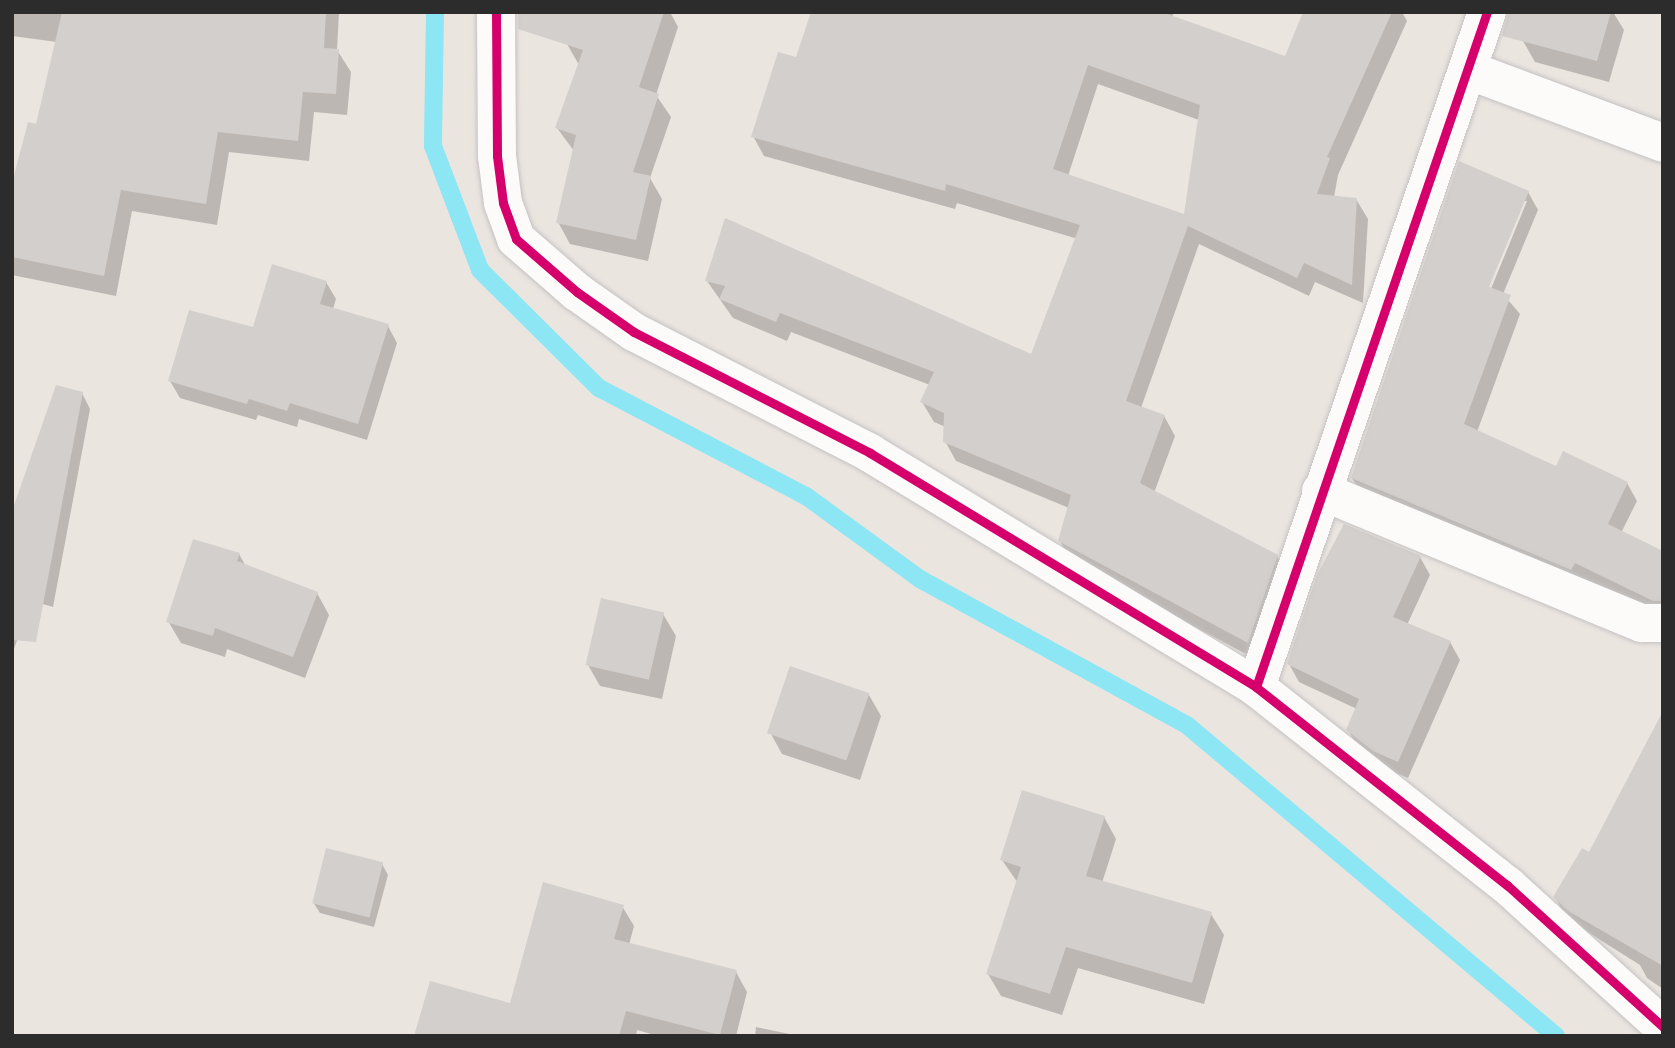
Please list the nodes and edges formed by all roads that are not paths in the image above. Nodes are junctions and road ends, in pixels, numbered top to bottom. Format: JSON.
{"nodes":[{"id":1,"x":496,"y":12,"type":"edge"},
{"id":2,"x":1487,"y":12,"type":"edge"},
{"id":3,"x":1468,"y":70,"type":"junction"},
{"id":4,"x":1663,"y":143,"type":"edge"},
{"id":5,"x":1321,"y":491,"type":"junction"},
{"id":6,"x":1663,"y":622,"type":"edge"},
{"id":7,"x":1256,"y":687,"type":"junction"},
{"id":8,"x":1663,"y":1027,"type":"edge"}],
"edges":[{"from":1,"to":7,"type":"street"},
{"from":2,"to":3,"type":"street"},
{"from":3,"to":4,"type":"street"},
{"from":3,"to":5,"type":"street"},
{"from":5,"to":6,"type":"street"},
{"from":5,"to":7,"type":"street"},
{"from":7,"to":8,"type":"street"}]}
